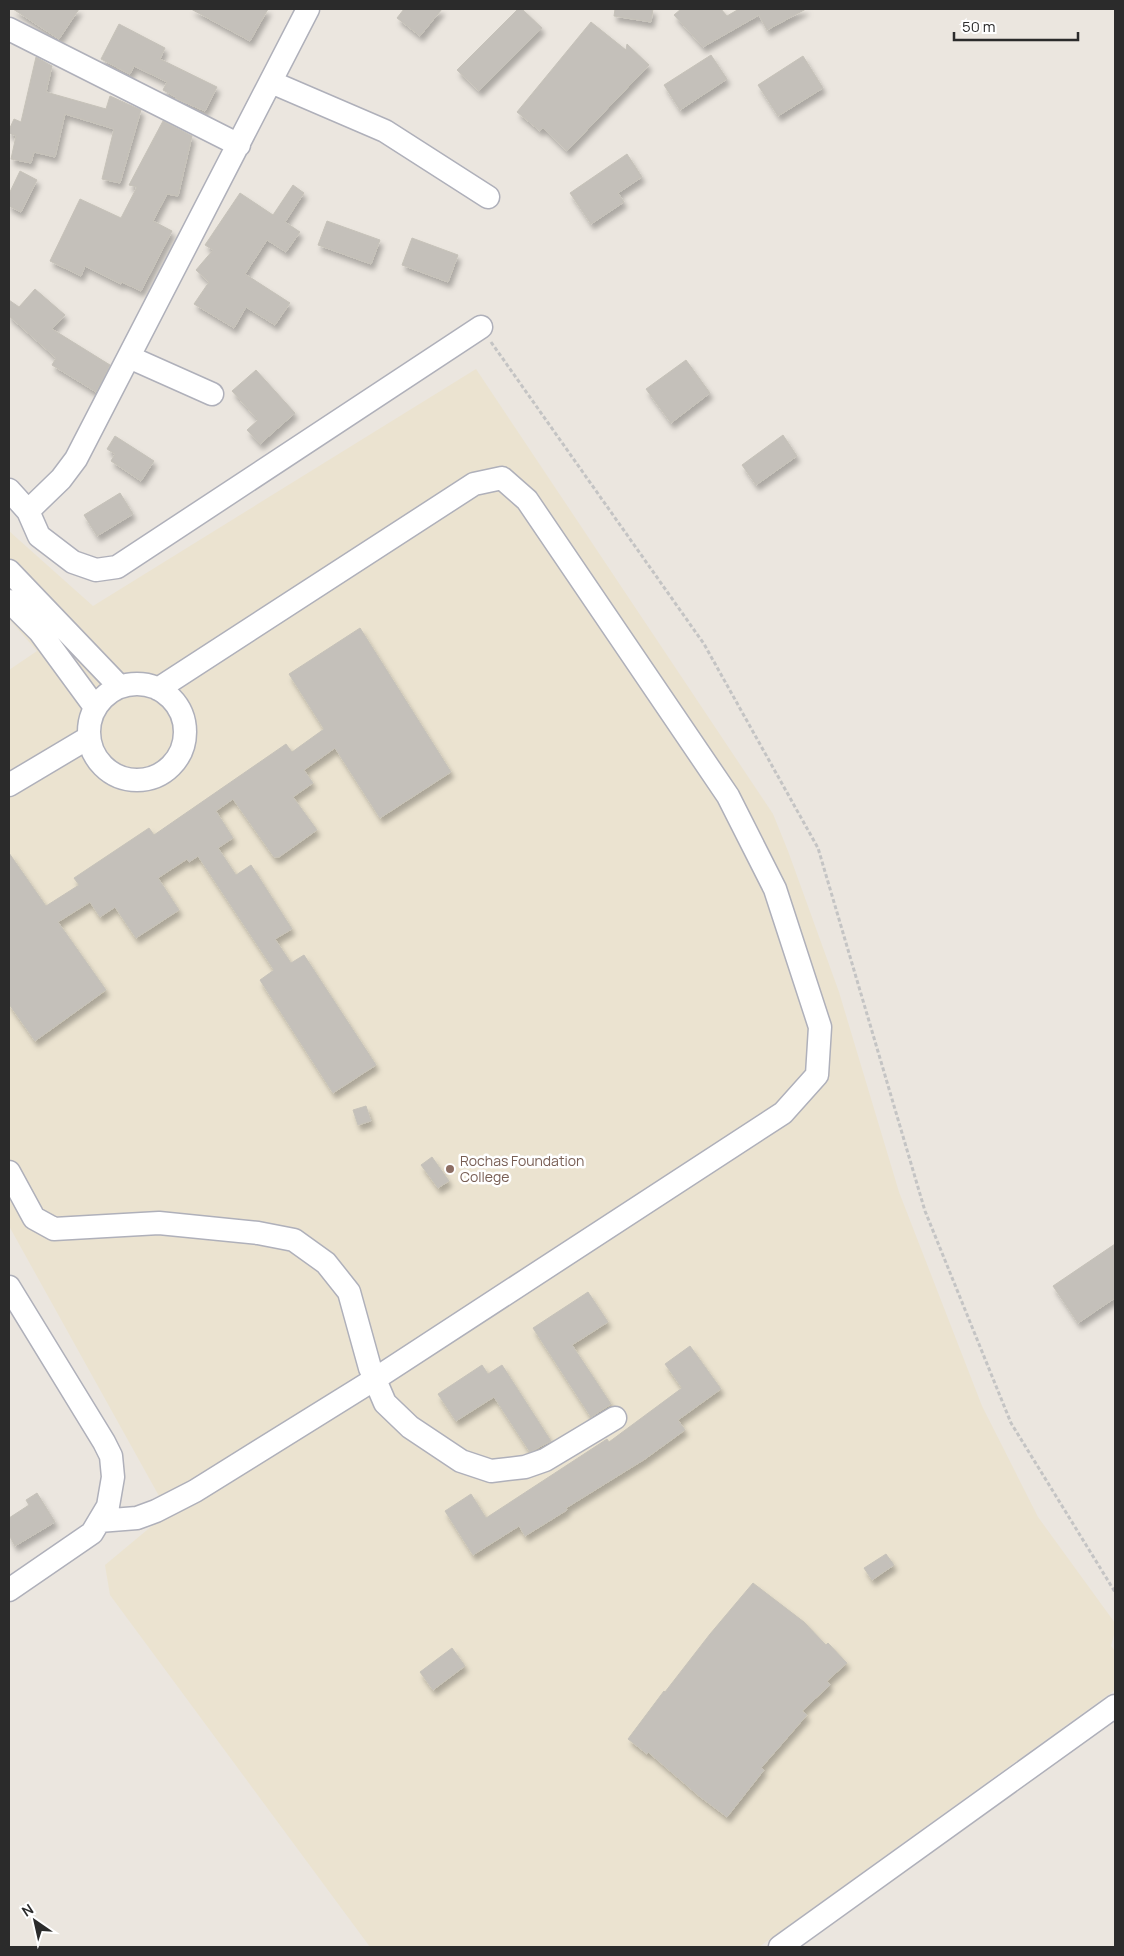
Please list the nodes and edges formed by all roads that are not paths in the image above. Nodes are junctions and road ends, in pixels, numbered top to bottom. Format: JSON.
{"nodes":[{"id":1,"x":308,"y":9,"type":"edge"},
{"id":2,"x":9,"y":29,"type":"edge"},
{"id":3,"x":271,"y":82,"type":"junction"},
{"id":4,"x":238,"y":145,"type":"junction"},
{"id":5,"x":488,"y":197,"type":"dead end"},
{"id":6,"x":481,"y":327,"type":"road end"},
{"id":7,"x":129,"y":357,"type":"junction"},
{"id":8,"x":212,"y":394,"type":"dead end"},
{"id":9,"x":9,"y":490,"type":"edge"},
{"id":10,"x":28,"y":511,"type":"junction"},
{"id":11,"x":9,"y":571,"type":"edge"},
{"id":12,"x":9,"y":601,"type":"edge"},
{"id":13,"x":120,"y":687,"type":"junction"},
{"id":14,"x":158,"y":689,"type":"junction"},
{"id":15,"x":95,"y":707,"type":"junction"},
{"id":16,"x":88,"y":738,"type":"junction"},
{"id":17,"x":9,"y":784,"type":"edge"},
{"id":18,"x":9,"y":1172,"type":"edge"},
{"id":19,"x":9,"y":1286,"type":"edge"},
{"id":20,"x":375,"y":1379,"type":"junction"},
{"id":21,"x":615,"y":1418,"type":"dead end"},
{"id":22,"x":99,"y":1521,"type":"junction"},
{"id":23,"x":9,"y":1590,"type":"edge"},
{"id":24,"x":1115,"y":1706,"type":"edge"},
{"id":25,"x":780,"y":1947,"type":"edge"}],
"edges":[{"from":1,"to":3,"type":"street"},
{"from":2,"to":4,"type":"street"},
{"from":3,"to":4,"type":"street"},
{"from":3,"to":5,"type":"street"},
{"from":4,"to":7,"type":"street"},
{"from":6,"to":10,"type":"street"},
{"from":7,"to":8,"type":"street"},
{"from":7,"to":10,"type":"street"},
{"from":9,"to":10,"type":"street"},
{"from":11,"to":13,"type":"street"},
{"from":12,"to":15,"type":"street"},
{"from":13,"to":14,"type":"street"},
{"from":13,"to":15,"type":"street"},
{"from":14,"to":16,"type":"street"},
{"from":14,"to":20,"type":"street"},
{"from":15,"to":16,"type":"street"},
{"from":16,"to":17,"type":"street"},
{"from":18,"to":20,"type":"street"},
{"from":19,"to":22,"type":"street"},
{"from":20,"to":21,"type":"street"},
{"from":20,"to":22,"type":"street"},
{"from":22,"to":23,"type":"street"},
{"from":24,"to":25,"type":"street"}]}
